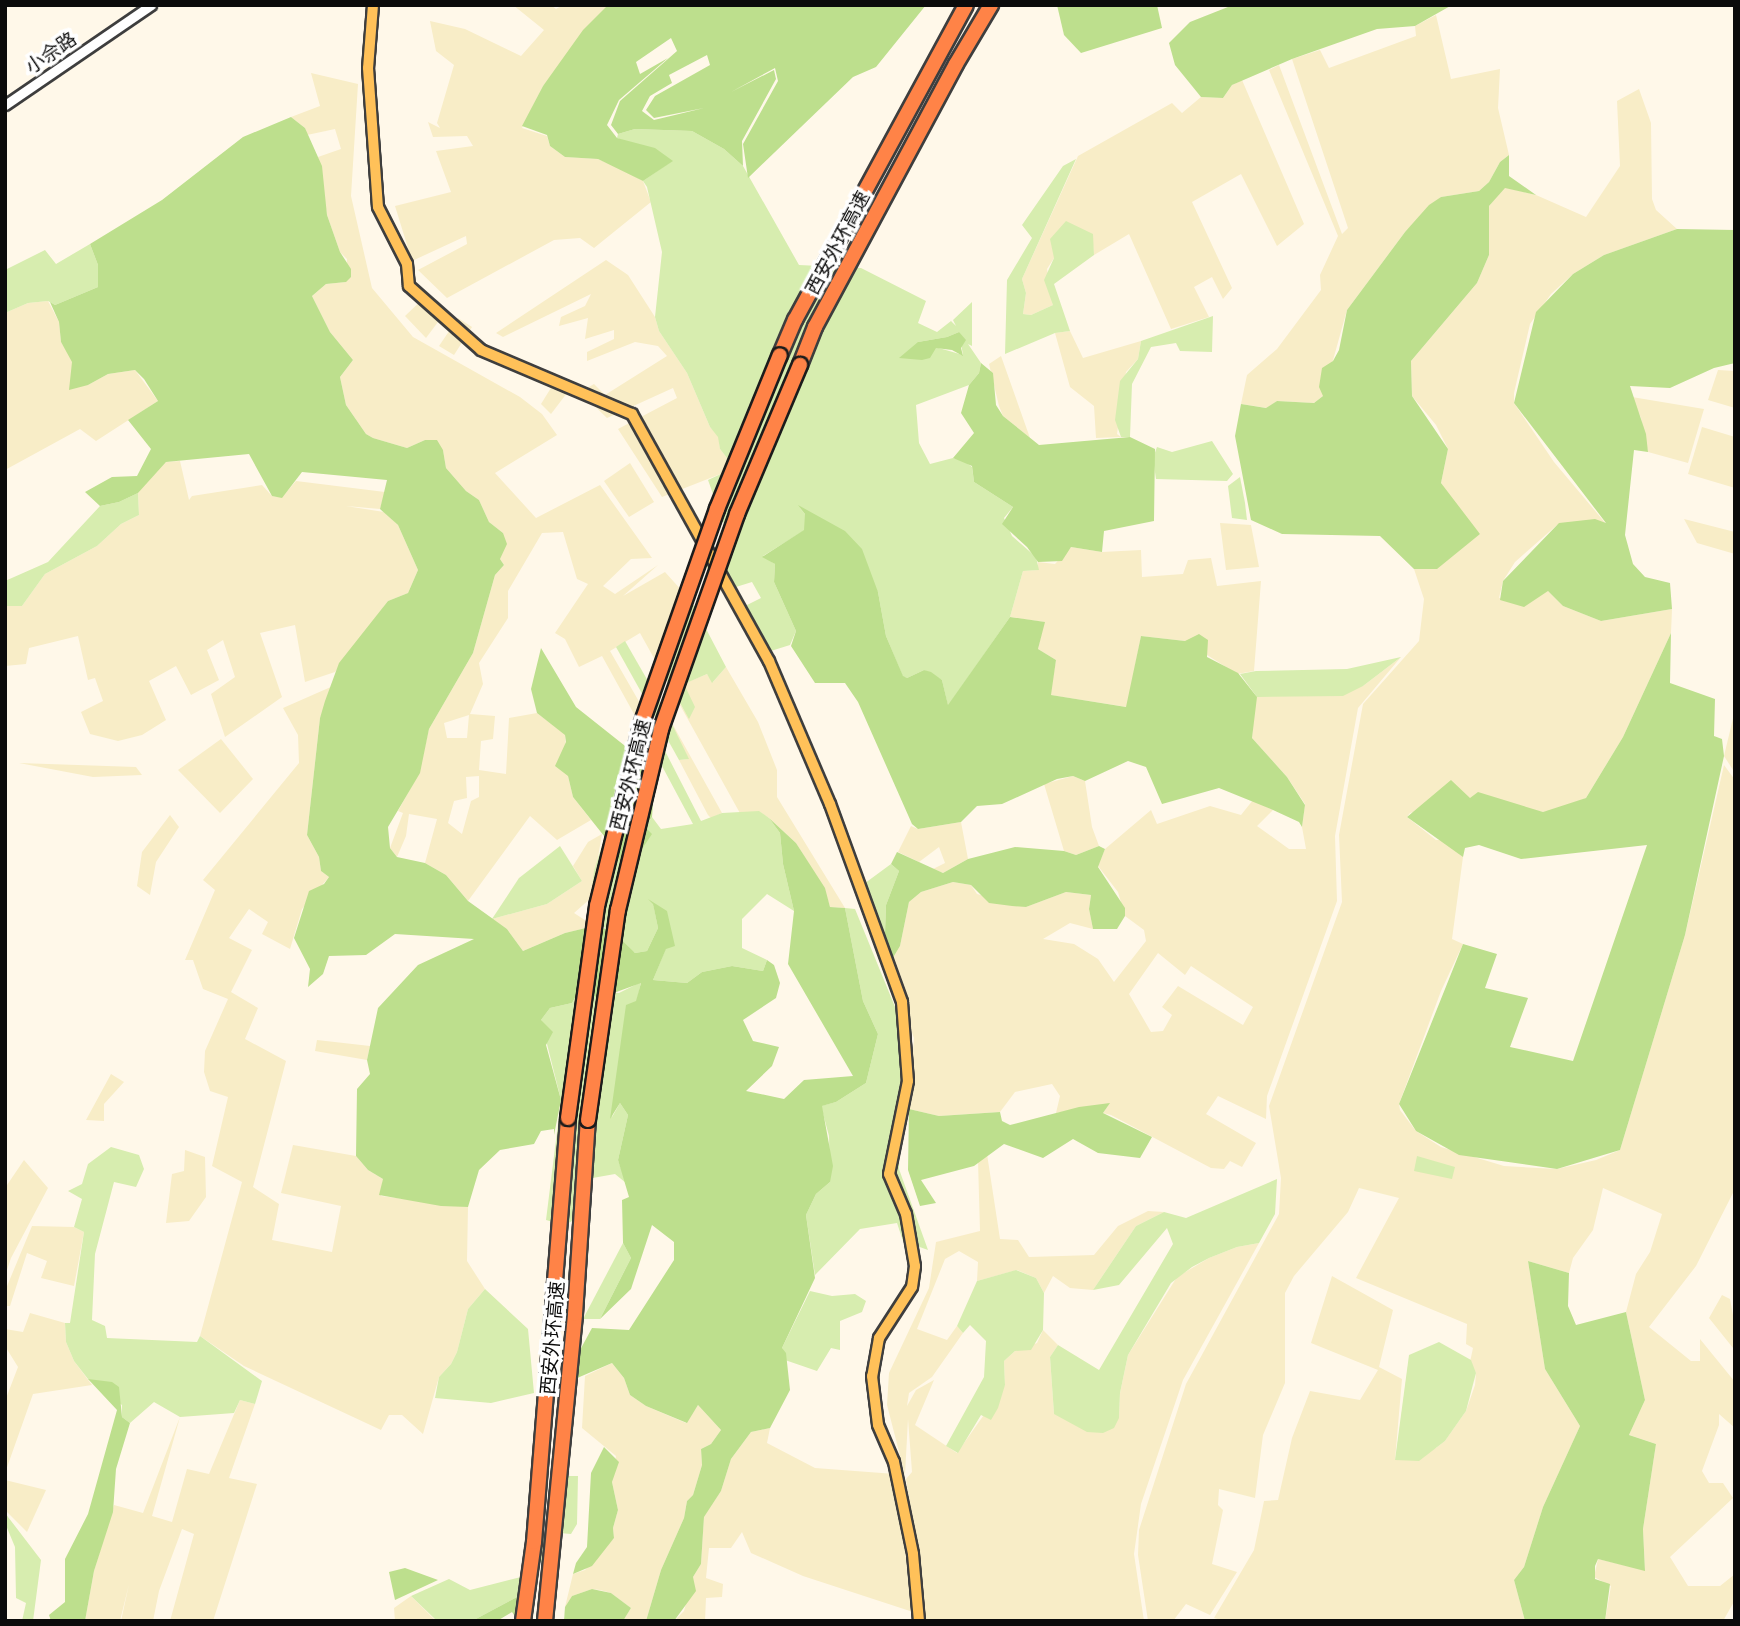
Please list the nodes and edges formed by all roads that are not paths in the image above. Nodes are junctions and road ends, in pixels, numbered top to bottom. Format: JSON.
{"nodes":[{"id":1,"x":151,"y":5,"type":"edge"},
{"id":2,"x":373,"y":5,"type":"edge"},
{"id":3,"x":966,"y":5,"type":"edge"},
{"id":4,"x":991,"y":5,"type":"edge"},
{"id":5,"x":5,"y":105,"type":"edge"},
{"id":6,"x":523,"y":1621,"type":"edge"},
{"id":7,"x":545,"y":1621,"type":"edge"},
{"id":8,"x":919,"y":1621,"type":"edge"}],
"edges":[{"from":1,"to":5,"type":"street","name":"小佘路"},
{"from":2,"to":8,"type":"main road"},
{"from":3,"to":6,"type":"highway","name":"西安外环高速","bridge":true},
{"from":4,"to":7,"type":"highway","name":"西安外环高速","bridge":true}]}
